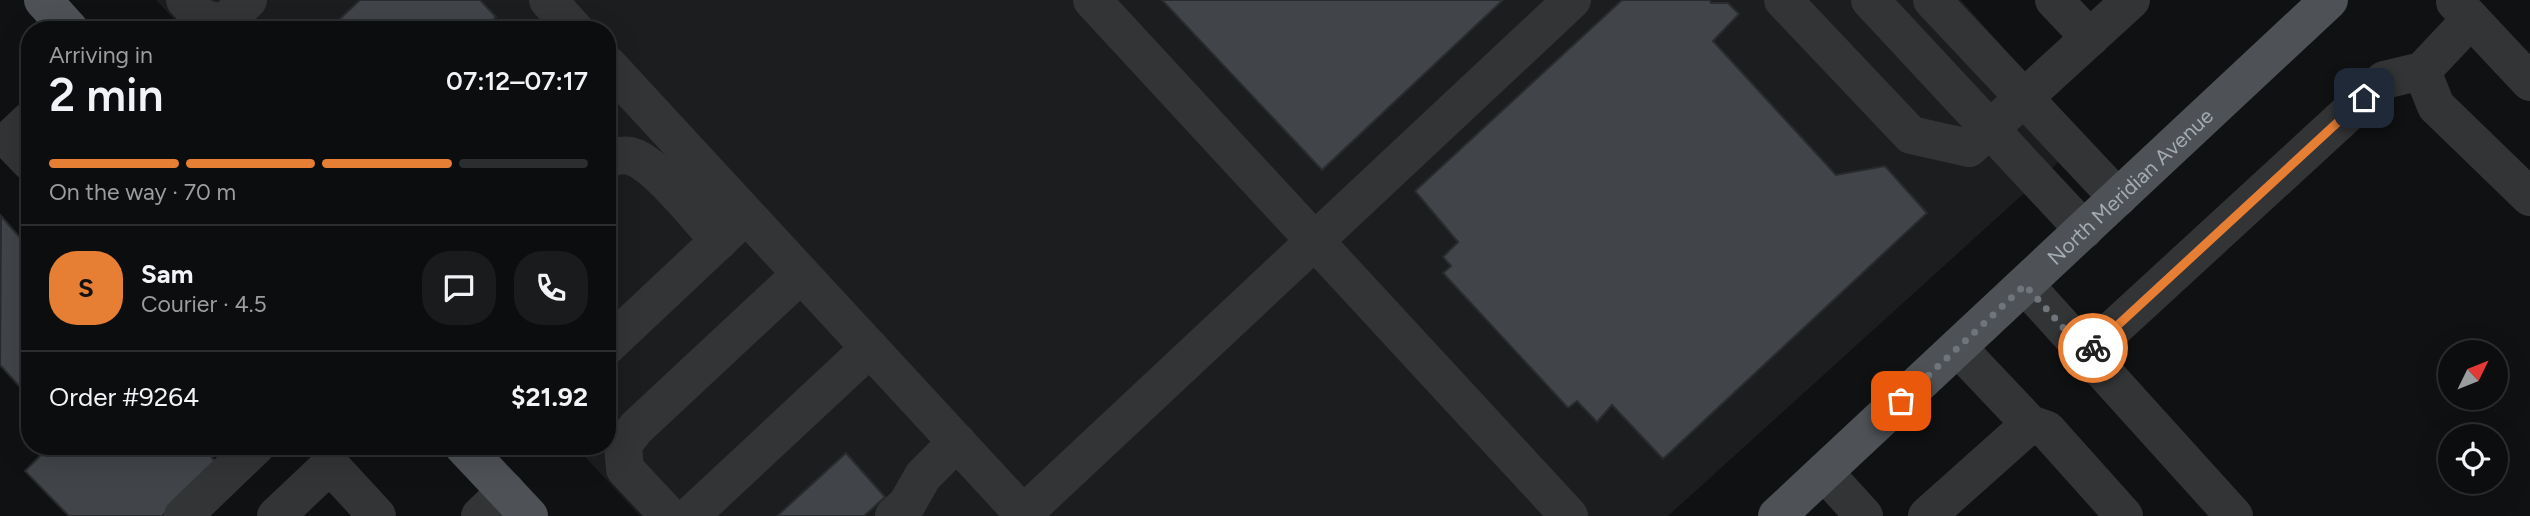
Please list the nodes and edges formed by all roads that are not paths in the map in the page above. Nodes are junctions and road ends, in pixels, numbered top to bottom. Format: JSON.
{"nodes":[{"id":1,"x":43,"y":0,"type":"edge"},
{"id":2,"x":185,"y":0,"type":"edge"},
{"id":3,"x":248,"y":0,"type":"edge"},
{"id":4,"x":1092,"y":0,"type":"edge"},
{"id":5,"x":1572,"y":0,"type":"edge"},
{"id":6,"x":1783,"y":0,"type":"edge"},
{"id":7,"x":1870,"y":0,"type":"edge"},
{"id":8,"x":1932,"y":0,"type":"edge"},
{"id":9,"x":2054,"y":0,"type":"edge"},
{"id":10,"x":2131,"y":0,"type":"edge"},
{"id":11,"x":2329,"y":0,"type":"edge"},
{"id":12,"x":2462,"y":10,"type":"edge"},
{"id":13,"x":62,"y":21,"type":"edge"},
{"id":14,"x":212,"y":21,"type":"edge"},
{"id":15,"x":222,"y":21,"type":"edge"},
{"id":16,"x":2090,"y":38,"type":"junction"},
{"id":17,"x":2422,"y":71,"type":"junction"},
{"id":18,"x":2530,"y":82,"type":"edge"},
{"id":19,"x":616,"y":85,"type":"edge"},
{"id":20,"x":2024,"y":99,"type":"junction"},
{"id":21,"x":1991,"y":130,"type":"junction"},
{"id":22,"x":616,"y":158,"type":"edge"},
{"id":23,"x":2530,"y":197,"type":"edge"},
{"id":24,"x":2118,"y":198,"type":"junction"},
{"id":25,"x":746,"y":215,"type":"junction"},
{"id":26,"x":2084,"y":230,"type":"junction"},
{"id":27,"x":1315,"y":240,"type":"junction"},
{"id":28,"x":719,"y":241,"type":"junction"},
{"id":29,"x":801,"y":274,"type":"junction"},
{"id":30,"x":2025,"y":285,"type":"junction"},
{"id":31,"x":616,"y":338,"type":"edge"},
{"id":32,"x":870,"y":348,"type":"junction"},
{"id":33,"x":1958,"y":348,"type":"junction"},
{"id":34,"x":2087,"y":354,"type":"junction"},
{"id":35,"x":2030,"y":424,"type":"junction"},
{"id":36,"x":957,"y":442,"type":"junction"},
{"id":37,"x":247,"y":455,"type":"edge"},
{"id":38,"x":469,"y":455,"type":"edge"},
{"id":39,"x":1824,"y":472,"type":"junction"},
{"id":40,"x":505,"y":508,"type":"edge"},
{"id":41,"x":1023,"y":515,"type":"edge"},
{"id":42,"x":183,"y":516,"type":"edge"},
{"id":43,"x":276,"y":516,"type":"edge"},
{"id":44,"x":377,"y":516,"type":"edge"},
{"id":45,"x":669,"y":516,"type":"edge"},
{"id":46,"x":690,"y":516,"type":"edge"},
{"id":47,"x":894,"y":516,"type":"edge"},
{"id":48,"x":1569,"y":516,"type":"edge"},
{"id":49,"x":1777,"y":516,"type":"edge"},
{"id":50,"x":1864,"y":516,"type":"edge"},
{"id":51,"x":1927,"y":516,"type":"edge"},
{"id":52,"x":2124,"y":516,"type":"edge"},
{"id":53,"x":2234,"y":516,"type":"edge"}],
"edges":[{"from":1,"to":13,"type":"main road"},
{"from":2,"to":14,"type":"street"},
{"from":3,"to":15,"type":"street"},
{"from":4,"to":27,"type":"street"},
{"from":5,"to":27,"type":"street"},
{"from":6,"to":21,"type":"street"},
{"from":7,"to":21,"type":"street"},
{"from":8,"to":20,"type":"street"},
{"from":9,"to":16,"type":"street"},
{"from":10,"to":16,"type":"street"},
{"from":11,"to":24,"type":"main road","name":"North Meridian Avenue"},
{"from":12,"to":17,"type":"street"},
{"from":12,"to":18,"type":"street"},
{"from":16,"to":20,"type":"street"},
{"from":17,"to":23,"type":"street"},
{"from":17,"to":34,"type":"street"},
{"from":19,"to":25,"type":"street"},
{"from":20,"to":21,"type":"street"},
{"from":20,"to":24,"type":"street"},
{"from":21,"to":26,"type":"street"},
{"from":22,"to":28,"type":"street"},
{"from":24,"to":26,"type":"main road","name":"North Meridian Avenue"},
{"from":25,"to":28,"type":"street"},
{"from":25,"to":29,"type":"street"},
{"from":26,"to":30,"type":"main road","name":"North Meridian Avenue"},
{"from":27,"to":41,"type":"street"},
{"from":27,"to":48,"type":"street"},
{"from":28,"to":31,"type":"street"},
{"from":29,"to":32,"type":"street"},
{"from":29,"to":45,"type":"street"},
{"from":30,"to":33,"type":"main road","name":"North Meridian Avenue"},
{"from":30,"to":34,"type":"street"},
{"from":32,"to":36,"type":"street"},
{"from":32,"to":46,"type":"street"},
{"from":33,"to":35,"type":"street"},
{"from":33,"to":39,"type":"main road","name":"North Meridian Avenue"},
{"from":34,"to":53,"type":"street"},
{"from":35,"to":51,"type":"street"},
{"from":35,"to":52,"type":"street"},
{"from":36,"to":41,"type":"street"},
{"from":36,"to":47,"type":"street"},
{"from":37,"to":42,"type":"street"},
{"from":38,"to":40,"type":"main road"},
{"from":39,"to":49,"type":"main road","name":"North Meridian Avenue"},
{"from":39,"to":50,"type":"street"},
{"from":43,"to":44,"type":"street"}]}
